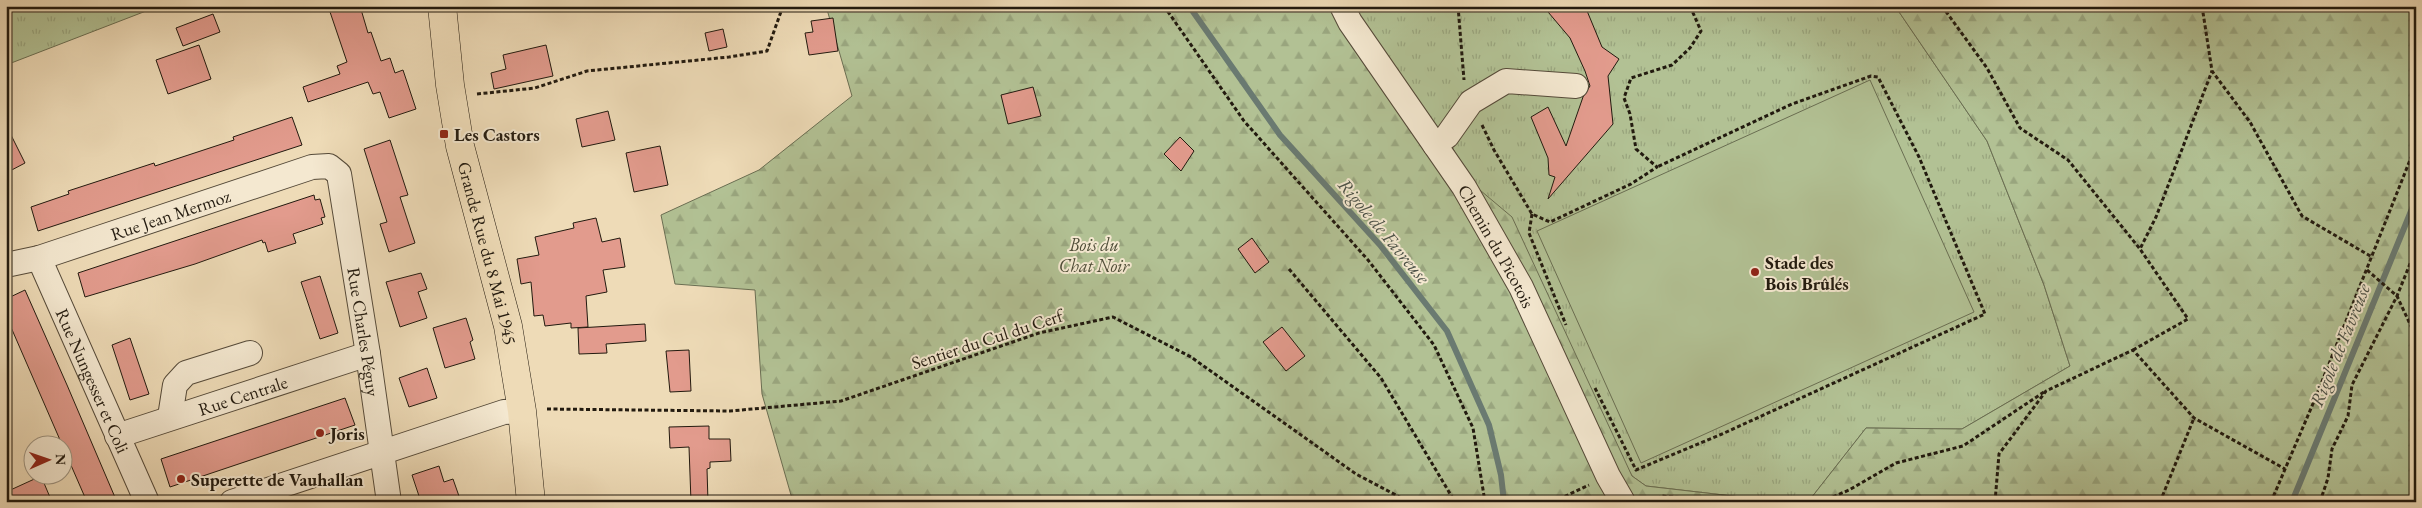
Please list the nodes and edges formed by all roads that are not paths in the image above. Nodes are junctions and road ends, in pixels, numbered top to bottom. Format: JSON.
{"nodes":[{"id":1,"x":442,"y":6,"type":"edge"},
{"id":2,"x":1342,"y":6,"type":"edge"},
{"id":3,"x":1576,"y":86,"type":"dead end"},
{"id":4,"x":1435,"y":146,"type":"junction"},
{"id":5,"x":329,"y":166,"type":"joint"},
{"id":6,"x":39,"y":258,"type":"junction"},
{"id":7,"x":8,"y":259,"type":"edge"},
{"id":8,"x":250,"y":353,"type":"dead end"},
{"id":9,"x":368,"y":354,"type":"junction"},
{"id":10,"x":522,"y":411,"type":"junction"},
{"id":11,"x":170,"y":417,"type":"junction"},
{"id":12,"x":117,"y":436,"type":"junction"},
{"id":13,"x":381,"y":451,"type":"junction"},
{"id":14,"x":147,"y":502,"type":"edge"},
{"id":15,"x":232,"y":502,"type":"edge"},
{"id":16,"x":388,"y":502,"type":"edge"},
{"id":17,"x":531,"y":502,"type":"edge"},
{"id":18,"x":1623,"y":502,"type":"edge"}],
"edges":[{"from":1,"to":10,"type":"main road","name":"Grande Rue du 8 Mai 1945"},
{"from":2,"to":4,"type":"street","name":"Chemin du Picotois"},
{"from":3,"to":4,"type":"street"},
{"from":4,"to":18,"type":"street","name":"Chemin du Picotois"},
{"from":5,"to":6,"type":"street","name":"Rue Jean Mermoz"},
{"from":5,"to":9,"type":"street","name":"Rue Charles Péguy"},
{"from":6,"to":7,"type":"street","name":"Rue Jean Mermoz"},
{"from":6,"to":12,"type":"street","name":"Rue Nungesser et Coli"},
{"from":8,"to":11,"type":"street"},
{"from":9,"to":11,"type":"street","name":"Rue Centrale"},
{"from":9,"to":13,"type":"street","name":"Rue Charles Péguy"},
{"from":10,"to":13,"type":"street"},
{"from":10,"to":17,"type":"main road","name":"Grande Rue du 8 Mai 1945"},
{"from":11,"to":12,"type":"street","name":"Rue Centrale"},
{"from":12,"to":14,"type":"street","name":"Rue Nungesser et Coli"},
{"from":13,"to":15,"type":"street"},
{"from":13,"to":16,"type":"street","name":"Rue Charles Péguy"}]}
